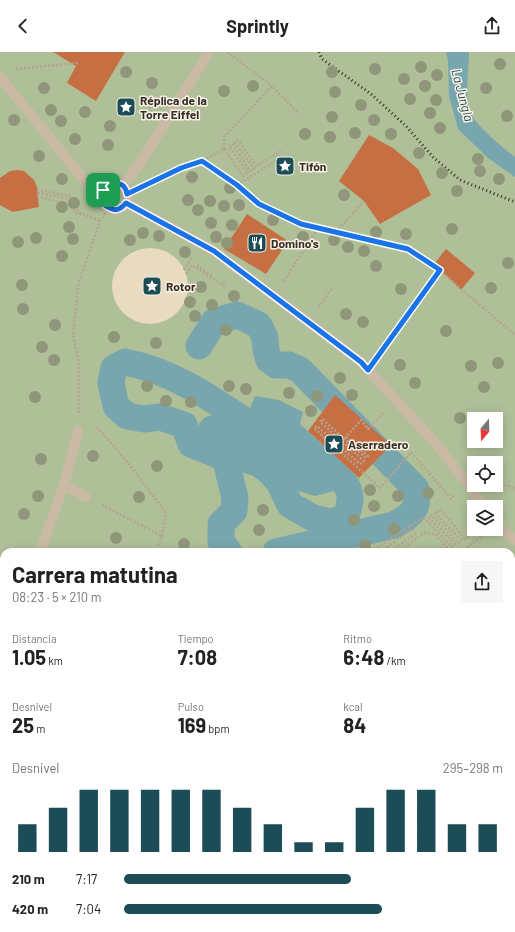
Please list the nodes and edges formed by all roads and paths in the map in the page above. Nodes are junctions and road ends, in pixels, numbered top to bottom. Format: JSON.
{"nodes":[{"id":1,"x":210,"y":52,"type":"edge"},
{"id":2,"x":227,"y":52,"type":"edge"},
{"id":3,"x":78,"y":63,"type":"dead end"},
{"id":4,"x":14,"y":69,"type":"dead end"},
{"id":5,"x":0,"y":77,"type":"edge"},
{"id":6,"x":272,"y":86,"type":"junction"},
{"id":7,"x":299,"y":114,"type":"dead end"},
{"id":8,"x":224,"y":149,"type":"junction"},
{"id":9,"x":281,"y":152,"type":"dead end"},
{"id":10,"x":284,"y":156,"type":"dead end"},
{"id":11,"x":202,"y":161,"type":"junction"},
{"id":12,"x":237,"y":185,"type":"junction"},
{"id":13,"x":37,"y":190,"type":"dead end"},
{"id":14,"x":103,"y":190,"type":"junction"},
{"id":15,"x":125,"y":194,"type":"junction"},
{"id":16,"x":76,"y":197,"type":"dead end"},
{"id":17,"x":364,"y":201,"type":"dead end"},
{"id":18,"x":108,"y":208,"type":"junction"},
{"id":19,"x":80,"y":213,"type":"junction"},
{"id":20,"x":100,"y":221,"type":"junction"},
{"id":21,"x":318,"y":227,"type":"junction"},
{"id":22,"x":336,"y":232,"type":"junction"},
{"id":23,"x":293,"y":266,"type":"dead end"},
{"id":24,"x":440,"y":270,"type":"junction"},
{"id":25,"x":332,"y":288,"type":"dead end"},
{"id":26,"x":323,"y":302,"type":"dead end"},
{"id":27,"x":515,"y":335,"type":"edge"},
{"id":28,"x":368,"y":370,"type":"junction"},
{"id":29,"x":395,"y":400,"type":"junction"},
{"id":30,"x":79,"y":408,"type":"junction"},
{"id":31,"x":84,"y":413,"type":"dead end"},
{"id":32,"x":94,"y":425,"type":"dead end"},
{"id":33,"x":78,"y":431,"type":"joint"},
{"id":34,"x":411,"y":452,"type":"dead end"},
{"id":35,"x":64,"y":486,"type":"junction"},
{"id":36,"x":86,"y":497,"type":"joint"},
{"id":37,"x":480,"y":500,"type":"edge"},
{"id":38,"x":503,"y":530,"type":"edge"},
{"id":39,"x":162,"y":536,"type":"junction"},
{"id":40,"x":469,"y":536,"type":"edge"},
{"id":41,"x":484,"y":536,"type":"edge"},
{"id":42,"x":515,"y":540,"type":"edge"},
{"id":43,"x":41,"y":548,"type":"edge"},
{"id":44,"x":157,"y":548,"type":"edge"},
{"id":45,"x":377,"y":548,"type":"edge"},
{"id":46,"x":386,"y":548,"type":"edge"},
{"id":47,"x":396,"y":548,"type":"edge"},
{"id":48,"x":403,"y":548,"type":"edge"},
{"id":49,"x":447,"y":548,"type":"edge"},
{"id":50,"x":466,"y":548,"type":"edge"}],
"edges":[{"from":1,"to":15,"type":"street"},
{"from":2,"to":6,"type":"path"},
{"from":3,"to":4,"type":"path"},
{"from":5,"to":14,"type":"street"},
{"from":6,"to":7,"type":"path"},
{"from":6,"to":8,"type":"path"},
{"from":8,"to":9,"type":"path"},
{"from":8,"to":11,"type":"path"},
{"from":10,"to":12,"type":"path"},
{"from":11,"to":12,"type":"path"},
{"from":11,"to":15,"type":"path"},
{"from":12,"to":21,"type":"path"},
{"from":13,"to":16,"type":"path"},
{"from":14,"to":15,"type":"street"},
{"from":14,"to":18,"type":"street"},
{"from":15,"to":18,"type":"street"},
{"from":15,"to":28,"type":"street"},
{"from":17,"to":22,"type":"path"},
{"from":18,"to":20,"type":"path"},
{"from":19,"to":19,"type":"path"},
{"from":19,"to":20,"type":"path"},
{"from":20,"to":30,"type":"path"},
{"from":21,"to":22,"type":"path"},
{"from":21,"to":23,"type":"path"},
{"from":22,"to":24,"type":"path"},
{"from":24,"to":27,"type":"path"},
{"from":24,"to":28,"type":"path"},
{"from":25,"to":26,"type":"path"},
{"from":28,"to":29,"type":"street"},
{"from":29,"to":34,"type":"path"},
{"from":29,"to":37,"type":"street"},
{"from":30,"to":31,"type":"path"},
{"from":30,"to":33,"type":"path"},
{"from":32,"to":39,"type":"path"},
{"from":33,"to":35,"type":"street"},
{"from":35,"to":36,"type":"street"},
{"from":35,"to":43,"type":"street"},
{"from":36,"to":39,"type":"path"},
{"from":38,"to":42,"type":"street"},
{"from":39,"to":44,"type":"path"},
{"from":40,"to":45,"type":"path"},
{"from":41,"to":50,"type":"path"},
{"from":46,"to":47,"type":"path"},
{"from":48,"to":49,"type":"path"}]}
